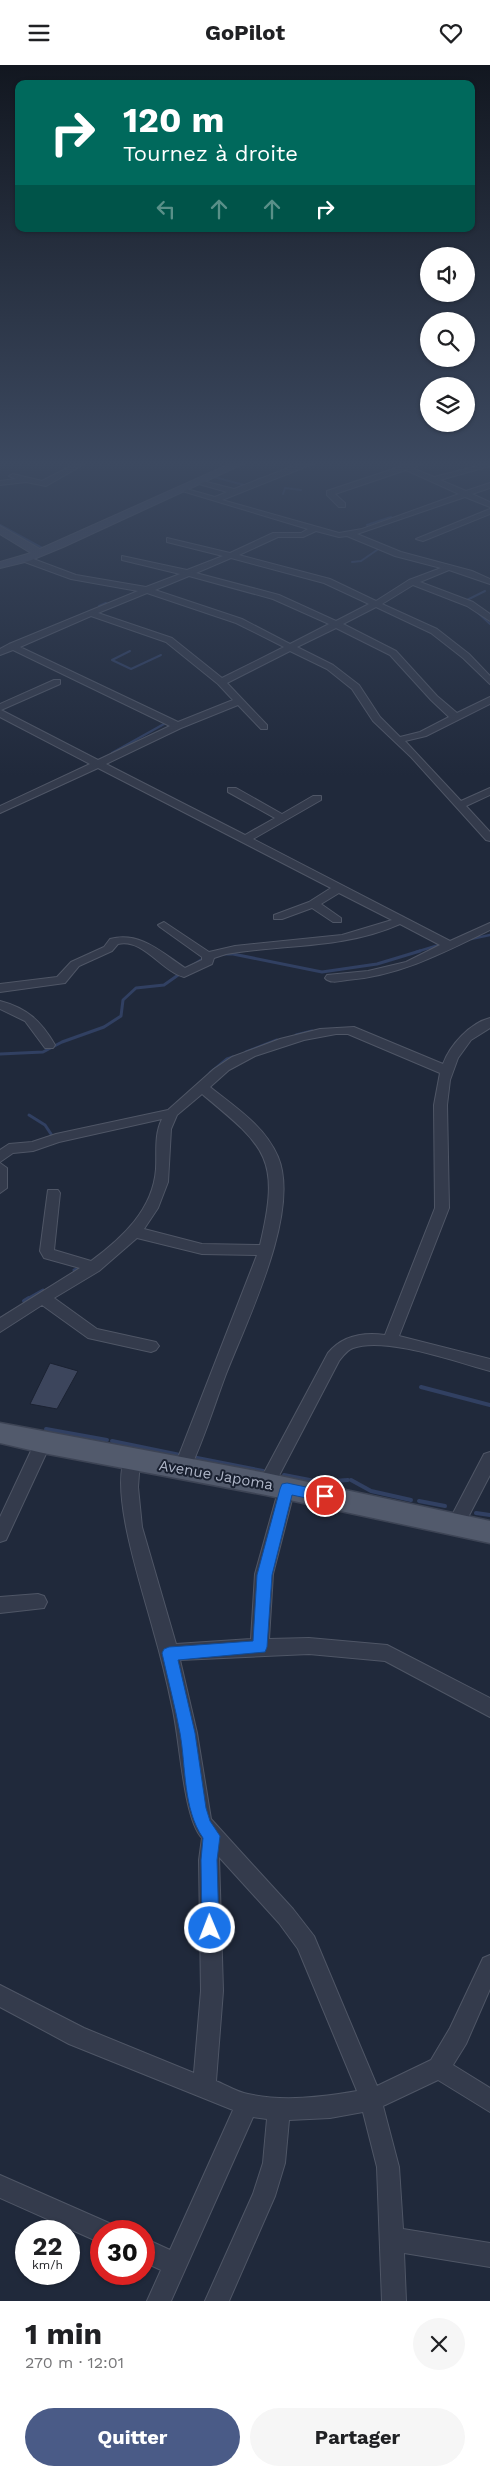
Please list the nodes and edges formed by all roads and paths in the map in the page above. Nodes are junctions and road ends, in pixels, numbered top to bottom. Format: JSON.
{"nodes":[{"id":1,"x":48,"y":567,"type":"edge"},
{"id":2,"x":166,"y":567,"type":"edge"},
{"id":3,"x":204,"y":567,"type":"edge"},
{"id":4,"x":279,"y":567,"type":"edge"},
{"id":5,"x":448,"y":568,"type":"joint"},
{"id":6,"x":191,"y":573,"type":"junction"},
{"id":7,"x":412,"y":582,"type":"junction"},
{"id":8,"x":490,"y":582,"type":"edge"},
{"id":9,"x":144,"y":589,"type":"junction"},
{"id":10,"x":376,"y":604,"type":"junction"},
{"id":11,"x":89,"y":613,"type":"junction"},
{"id":12,"x":490,"y":618,"type":"edge"},
{"id":13,"x":336,"y":623,"type":"junction"},
{"id":14,"x":292,"y":646,"type":"junction"},
{"id":15,"x":12,"y":647,"type":"junction"},
{"id":16,"x":0,"y":651,"type":"edge"},
{"id":17,"x":490,"y":681,"type":"edge"},
{"id":18,"x":57,"y":682,"type":"dead end"},
{"id":19,"x":221,"y":682,"type":"junction"},
{"id":20,"x":490,"y":700,"type":"edge"},
{"id":21,"x":238,"y":702,"type":"junction"},
{"id":22,"x":0,"y":708,"type":"edge"},
{"id":23,"x":0,"y":713,"type":"edge"},
{"id":24,"x":454,"y":716,"type":"junction"},
{"id":25,"x":178,"y":726,"type":"junction"},
{"id":26,"x":264,"y":727,"type":"dead end"},
{"id":27,"x":398,"y":740,"type":"junction"},
{"id":28,"x":96,"y":764,"type":"junction"},
{"id":29,"x":232,"y":790,"type":"dead end"},
{"id":30,"x":490,"y":791,"type":"edge"},
{"id":31,"x":318,"y":798,"type":"dead end"},
{"id":32,"x":460,"y":805,"type":"junction"},
{"id":33,"x":2,"y":806,"type":"edge"},
{"id":34,"x":282,"y":818,"type":"junction"},
{"id":35,"x":490,"y":838,"type":"edge"},
{"id":36,"x":244,"y":840,"type":"junction"},
{"id":37,"x":339,"y":888,"type":"junction"},
{"id":38,"x":313,"y":904,"type":"junction"},
{"id":39,"x":278,"y":917,"type":"dead end"},
{"id":40,"x":337,"y":920,"type":"dead end"},
{"id":41,"x":401,"y":920,"type":"junction"},
{"id":42,"x":164,"y":925,"type":"dead end"},
{"id":43,"x":490,"y":926,"type":"edge"},
{"id":44,"x":449,"y":945,"type":"junction"},
{"id":45,"x":208,"y":956,"type":"junction"},
{"id":46,"x":331,"y":978,"type":"dead end"},
{"id":47,"x":4,"y":988,"type":"edge"},
{"id":48,"x":0,"y":1005,"type":"edge"},
{"id":49,"x":490,"y":1022,"type":"edge"},
{"id":50,"x":36,"y":1023,"type":"junction"},
{"id":51,"x":49,"y":1045,"type":"dead end"},
{"id":52,"x":445,"y":1070,"type":"junction"},
{"id":53,"x":203,"y":1088,"type":"junction"},
{"id":54,"x":172,"y":1113,"type":"junction"},
{"id":55,"x":0,"y":1157,"type":"edge"},
{"id":56,"x":0,"y":1168,"type":"edge"},
{"id":57,"x":0,"y":1188,"type":"edge"},
{"id":58,"x":53,"y":1193,"type":"dead end"},
{"id":59,"x":135,"y":1232,"type":"junction"},
{"id":60,"x":266,"y":1250,"type":"junction"},
{"id":61,"x":94,"y":1267,"type":"junction"},
{"id":62,"x":43,"y":1298,"type":"junction"},
{"id":63,"x":2,"y":1321,"type":"edge"},
{"id":64,"x":390,"y":1341,"type":"junction"},
{"id":65,"x":151,"y":1346,"type":"dead end"},
{"id":66,"x":490,"y":1365,"type":"edge"},
{"id":67,"x":0,"y":1433,"type":"edge"},
{"id":68,"x":43,"y":1443,"type":"junction"},
{"id":69,"x":490,"y":1459,"type":"edge"},
{"id":70,"x":132,"y":1460,"type":"junction"},
{"id":71,"x":182,"y":1468,"type":"junction"},
{"id":72,"x":277,"y":1486,"type":"junction"},
{"id":73,"x":456,"y":1524,"type":"junction"},
{"id":74,"x":490,"y":1532,"type":"edge"},
{"id":75,"x":0,"y":1535,"type":"edge"},
{"id":76,"x":38,"y":1602,"type":"dead end"},
{"id":77,"x":0,"y":1605,"type":"edge"},
{"id":78,"x":260,"y":1647,"type":"junction"},
{"id":79,"x":169,"y":1653,"type":"junction"},
{"id":80,"x":490,"y":1708,"type":"edge"},
{"id":81,"x":212,"y":1836,"type":"junction"},
{"id":82,"x":490,"y":1965,"type":"edge"},
{"id":83,"x":0,"y":1996,"type":"edge"},
{"id":84,"x":439,"y":2068,"type":"junction"},
{"id":85,"x":204,"y":2088,"type":"junction"},
{"id":86,"x":371,"y":2100,"type":"junction"},
{"id":87,"x":490,"y":2101,"type":"edge"},
{"id":88,"x":248,"y":2105,"type":"junction"},
{"id":89,"x":279,"y":2109,"type":"junction"},
{"id":90,"x":0,"y":2187,"type":"edge"},
{"id":91,"x":90,"y":2226,"type":"edge"},
{"id":92,"x":392,"y":2239,"type":"junction"},
{"id":93,"x":155,"y":2255,"type":"edge"},
{"id":94,"x":490,"y":2255,"type":"edge"},
{"id":95,"x":175,"y":2264,"type":"junction"},
{"id":96,"x":158,"y":2301,"type":"edge"},
{"id":97,"x":217,"y":2301,"type":"edge"},
{"id":98,"x":394,"y":2301,"type":"edge"}],
"edges":[{"from":1,"to":9,"type":"street"},
{"from":2,"to":6,"type":"street"},
{"from":3,"to":6,"type":"street"},
{"from":4,"to":10,"type":"street"},
{"from":5,"to":7,"type":"street"},
{"from":5,"to":8,"type":"street"},
{"from":6,"to":9,"type":"street"},
{"from":6,"to":13,"type":"street"},
{"from":7,"to":10,"type":"street"},
{"from":7,"to":12,"type":"street"},
{"from":9,"to":11,"type":"street"},
{"from":9,"to":14,"type":"street"},
{"from":10,"to":13,"type":"street"},
{"from":10,"to":17,"type":"street"},
{"from":11,"to":15,"type":"street"},
{"from":11,"to":19,"type":"street"},
{"from":13,"to":14,"type":"street"},
{"from":13,"to":24,"type":"street"},
{"from":14,"to":19,"type":"street"},
{"from":14,"to":27,"type":"street"},
{"from":15,"to":16,"type":"street"},
{"from":15,"to":25,"type":"street"},
{"from":18,"to":22,"type":"street"},
{"from":19,"to":21,"type":"street"},
{"from":20,"to":24,"type":"street"},
{"from":21,"to":25,"type":"street"},
{"from":21,"to":26,"type":"street"},
{"from":23,"to":28,"type":"street"},
{"from":24,"to":27,"type":"street"},
{"from":25,"to":28,"type":"street"},
{"from":27,"to":32,"type":"street"},
{"from":28,"to":33,"type":"street"},
{"from":28,"to":36,"type":"street"},
{"from":29,"to":34,"type":"street"},
{"from":30,"to":32,"type":"street"},
{"from":31,"to":34,"type":"street"},
{"from":32,"to":35,"type":"street"},
{"from":34,"to":36,"type":"street"},
{"from":36,"to":37,"type":"street"},
{"from":37,"to":38,"type":"street"},
{"from":37,"to":41,"type":"street"},
{"from":38,"to":39,"type":"street"},
{"from":38,"to":40,"type":"street"},
{"from":41,"to":44,"type":"street"},
{"from":41,"to":45,"type":"street"},
{"from":42,"to":45,"type":"street"},
{"from":43,"to":44,"type":"street"},
{"from":44,"to":46,"type":"street"},
{"from":45,"to":47,"type":"street"},
{"from":47,"to":50,"type":"street"},
{"from":48,"to":50,"type":"street"},
{"from":49,"to":52,"type":"street"},
{"from":50,"to":51,"type":"street"},
{"from":52,"to":53,"type":"street"},
{"from":52,"to":64,"type":"street"},
{"from":53,"to":54,"type":"street"},
{"from":53,"to":60,"type":"street"},
{"from":54,"to":55,"type":"street"},
{"from":54,"to":59,"type":"street"},
{"from":56,"to":57,"type":"street"},
{"from":58,"to":61,"type":"street"},
{"from":59,"to":60,"type":"street"},
{"from":59,"to":61,"type":"street"},
{"from":60,"to":71,"type":"street"},
{"from":61,"to":62,"type":"street"},
{"from":62,"to":63,"type":"street"},
{"from":62,"to":65,"type":"street"},
{"from":64,"to":66,"type":"street"},
{"from":64,"to":72,"type":"street"},
{"from":67,"to":68,"type":"main road","name":"Avenue Japoma"},
{"from":68,"to":70,"type":"main road","name":"Avenue Japoma"},
{"from":68,"to":75,"type":"street"},
{"from":69,"to":73,"type":"street"},
{"from":70,"to":71,"type":"main road","name":"Avenue Japoma"},
{"from":70,"to":79,"type":"street"},
{"from":71,"to":72,"type":"main road","name":"Avenue Japoma"},
{"from":72,"to":73,"type":"main road","name":"Avenue Japoma"},
{"from":72,"to":78,"type":"street"},
{"from":73,"to":74,"type":"main road","name":"Avenue Japoma"},
{"from":76,"to":77,"type":"street"},
{"from":78,"to":79,"type":"street"},
{"from":78,"to":80,"type":"street"},
{"from":79,"to":81,"type":"street"},
{"from":81,"to":85,"type":"street"},
{"from":81,"to":86,"type":"street"},
{"from":82,"to":84,"type":"street"},
{"from":83,"to":85,"type":"street"},
{"from":84,"to":86,"type":"street"},
{"from":84,"to":87,"type":"street"},
{"from":85,"to":88,"type":"street"},
{"from":86,"to":89,"type":"street"},
{"from":86,"to":92,"type":"street"},
{"from":88,"to":89,"type":"street"},
{"from":88,"to":95,"type":"street"},
{"from":89,"to":97,"type":"street"},
{"from":90,"to":91,"type":"street"},
{"from":92,"to":94,"type":"street"},
{"from":92,"to":98,"type":"street"},
{"from":93,"to":95,"type":"street"},
{"from":95,"to":96,"type":"street"}]}
